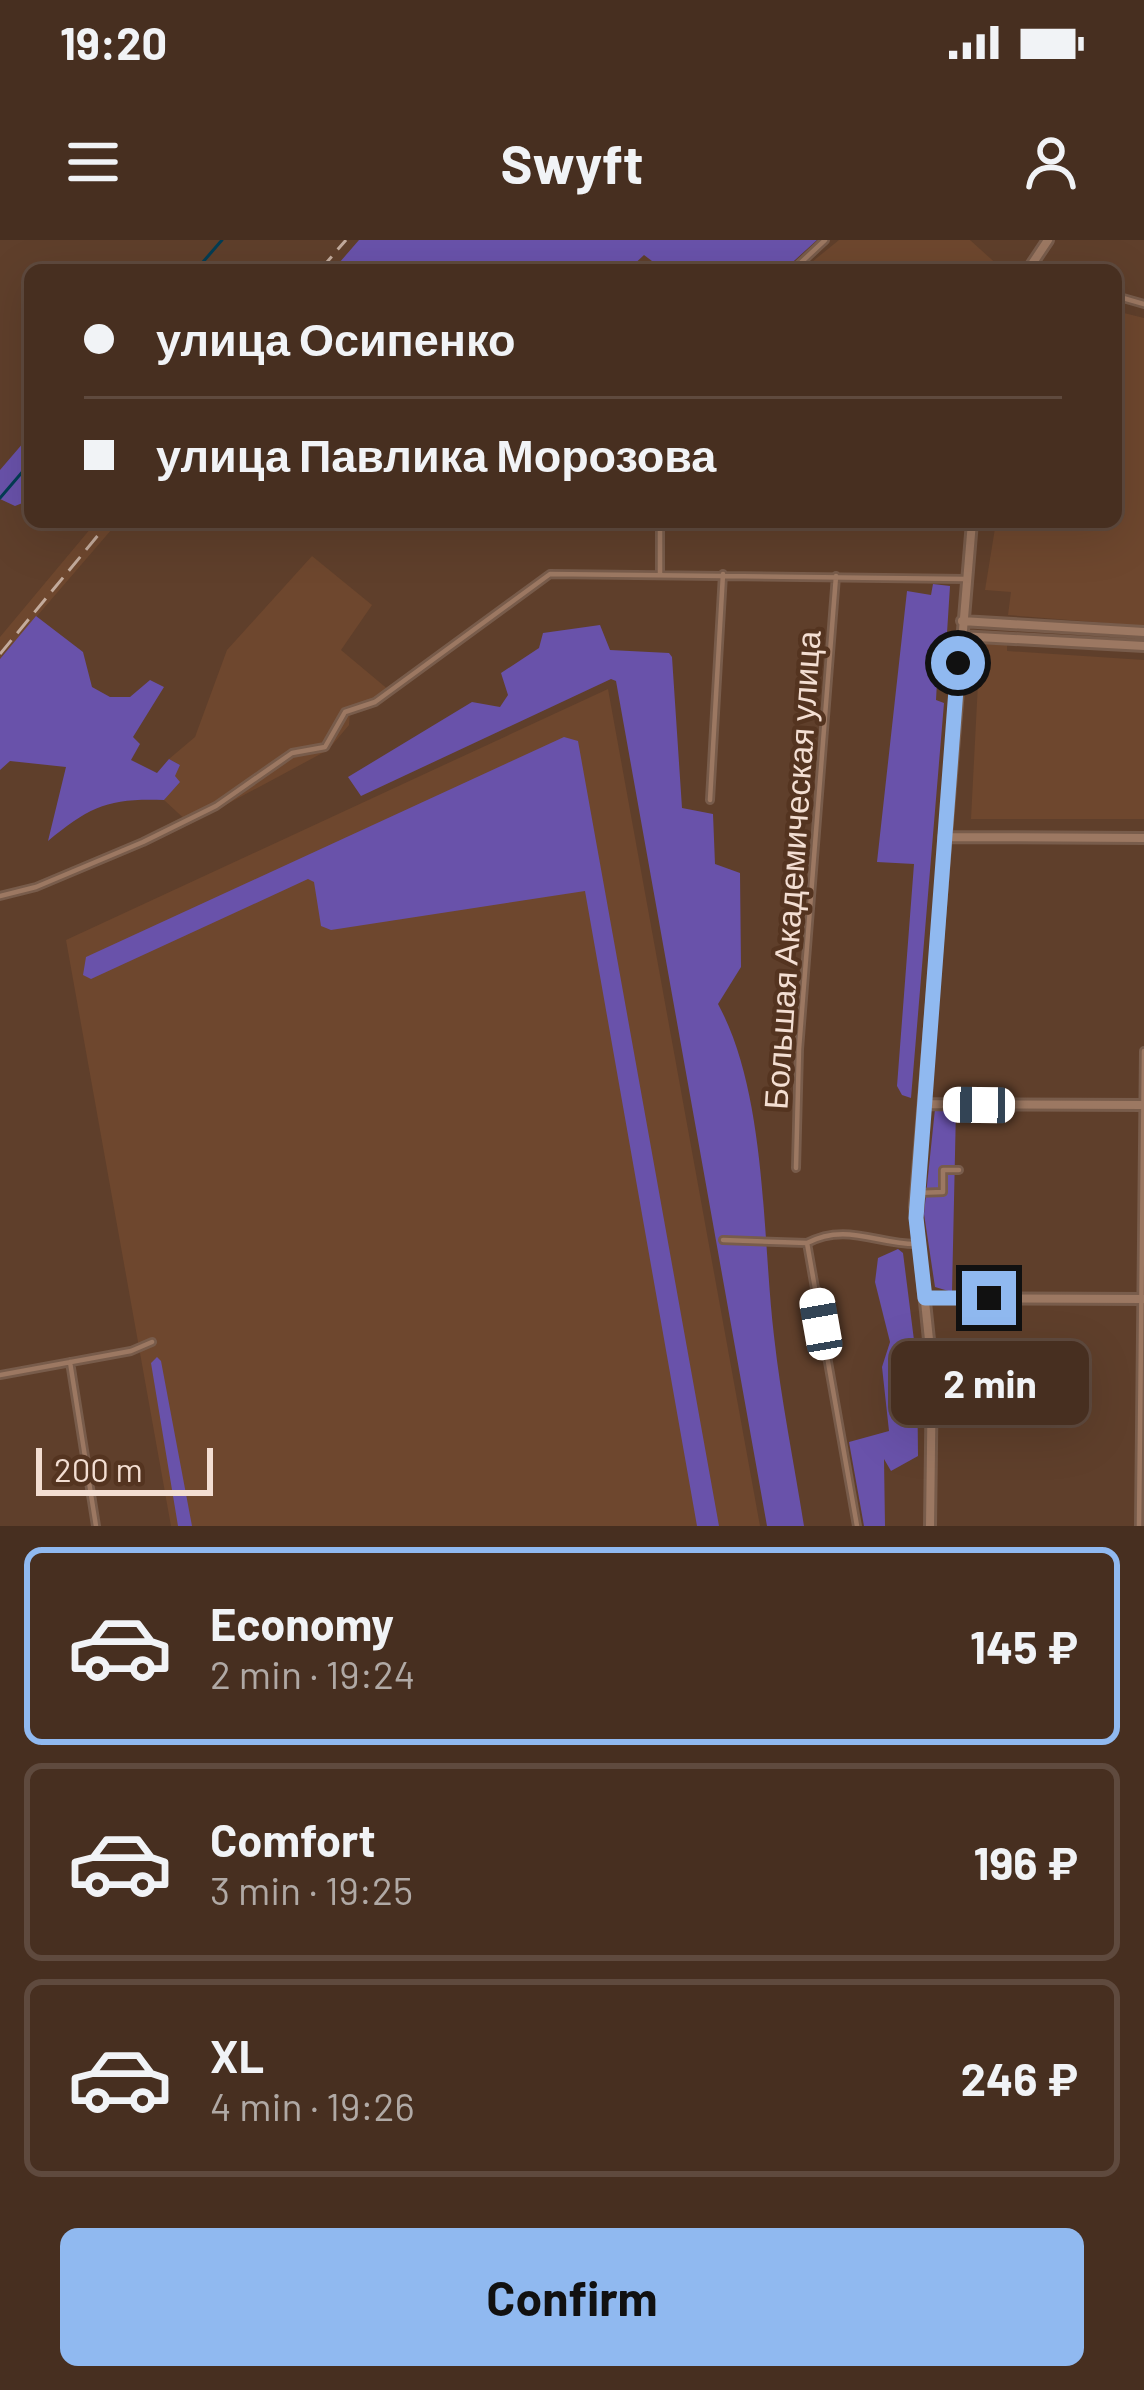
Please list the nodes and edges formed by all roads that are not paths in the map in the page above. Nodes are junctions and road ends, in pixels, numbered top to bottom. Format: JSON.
{"nodes":[{"id":1,"x":825,"y":240,"type":"edge"},
{"id":2,"x":799,"y":264,"type":"edge"},
{"id":3,"x":660,"y":528,"type":"edge"},
{"id":4,"x":971,"y":528,"type":"edge"},
{"id":5,"x":661,"y":573,"type":"junction"},
{"id":6,"x":723,"y":574,"type":"junction"},
{"id":7,"x":836,"y":576,"type":"junction"},
{"id":8,"x":965,"y":579,"type":"junction"},
{"id":9,"x":962,"y":621,"type":"junction"},
{"id":10,"x":1144,"y":632,"type":"edge"},
{"id":11,"x":960,"y":636,"type":"junction"},
{"id":12,"x":1144,"y":646,"type":"edge"},
{"id":13,"x":710,"y":800,"type":"dead end"},
{"id":14,"x":944,"y":837,"type":"junction"},
{"id":15,"x":1144,"y":838,"type":"edge"},
{"id":16,"x":0,"y":896,"type":"edge"},
{"id":17,"x":1144,"y":1051,"type":"edge"},
{"id":18,"x":924,"y":1104,"type":"junction"},
{"id":19,"x":1143,"y":1105,"type":"edge"},
{"id":20,"x":796,"y":1168,"type":"dead end"},
{"id":21,"x":959,"y":1170,"type":"dead end"},
{"id":22,"x":916,"y":1193,"type":"junction"},
{"id":23,"x":723,"y":1240,"type":"dead end"},
{"id":24,"x":807,"y":1243,"type":"junction"},
{"id":25,"x":918,"y":1244,"type":"junction"},
{"id":26,"x":925,"y":1298,"type":"junction"},
{"id":27,"x":1142,"y":1300,"type":"edge"},
{"id":28,"x":152,"y":1342,"type":"dead end"},
{"id":29,"x":70,"y":1362,"type":"junction"},
{"id":30,"x":0,"y":1375,"type":"edge"},
{"id":31,"x":96,"y":1526,"type":"edge"},
{"id":32,"x":857,"y":1526,"type":"edge"},
{"id":33,"x":930,"y":1526,"type":"edge"},
{"id":34,"x":1139,"y":1526,"type":"edge"}],
"edges":[{"from":1,"to":2,"type":"street"},
{"from":3,"to":5,"type":"street"},
{"from":4,"to":8,"type":"main road"},
{"from":5,"to":6,"type":"street"},
{"from":5,"to":16,"type":"street"},
{"from":6,"to":7,"type":"street"},
{"from":6,"to":13,"type":"street"},
{"from":7,"to":8,"type":"street"},
{"from":7,"to":20,"type":"street","name":"Большая Академическая улица"},
{"from":8,"to":9,"type":"main road"},
{"from":9,"to":10,"type":"main road"},
{"from":9,"to":11,"type":"main road"},
{"from":11,"to":12,"type":"main road"},
{"from":11,"to":14,"type":"main road"},
{"from":14,"to":15,"type":"main road"},
{"from":14,"to":18,"type":"main road"},
{"from":17,"to":19,"type":"street"},
{"from":18,"to":19,"type":"main road"},
{"from":18,"to":22,"type":"main road"},
{"from":19,"to":27,"type":"street"},
{"from":21,"to":22,"type":"street"},
{"from":22,"to":25,"type":"main road"},
{"from":23,"to":24,"type":"street"},
{"from":24,"to":25,"type":"street"},
{"from":24,"to":32,"type":"street"},
{"from":25,"to":26,"type":"main road"},
{"from":26,"to":27,"type":"main road"},
{"from":26,"to":33,"type":"main road"},
{"from":27,"to":34,"type":"street"},
{"from":28,"to":29,"type":"street"},
{"from":29,"to":30,"type":"street"},
{"from":29,"to":31,"type":"street"}]}
